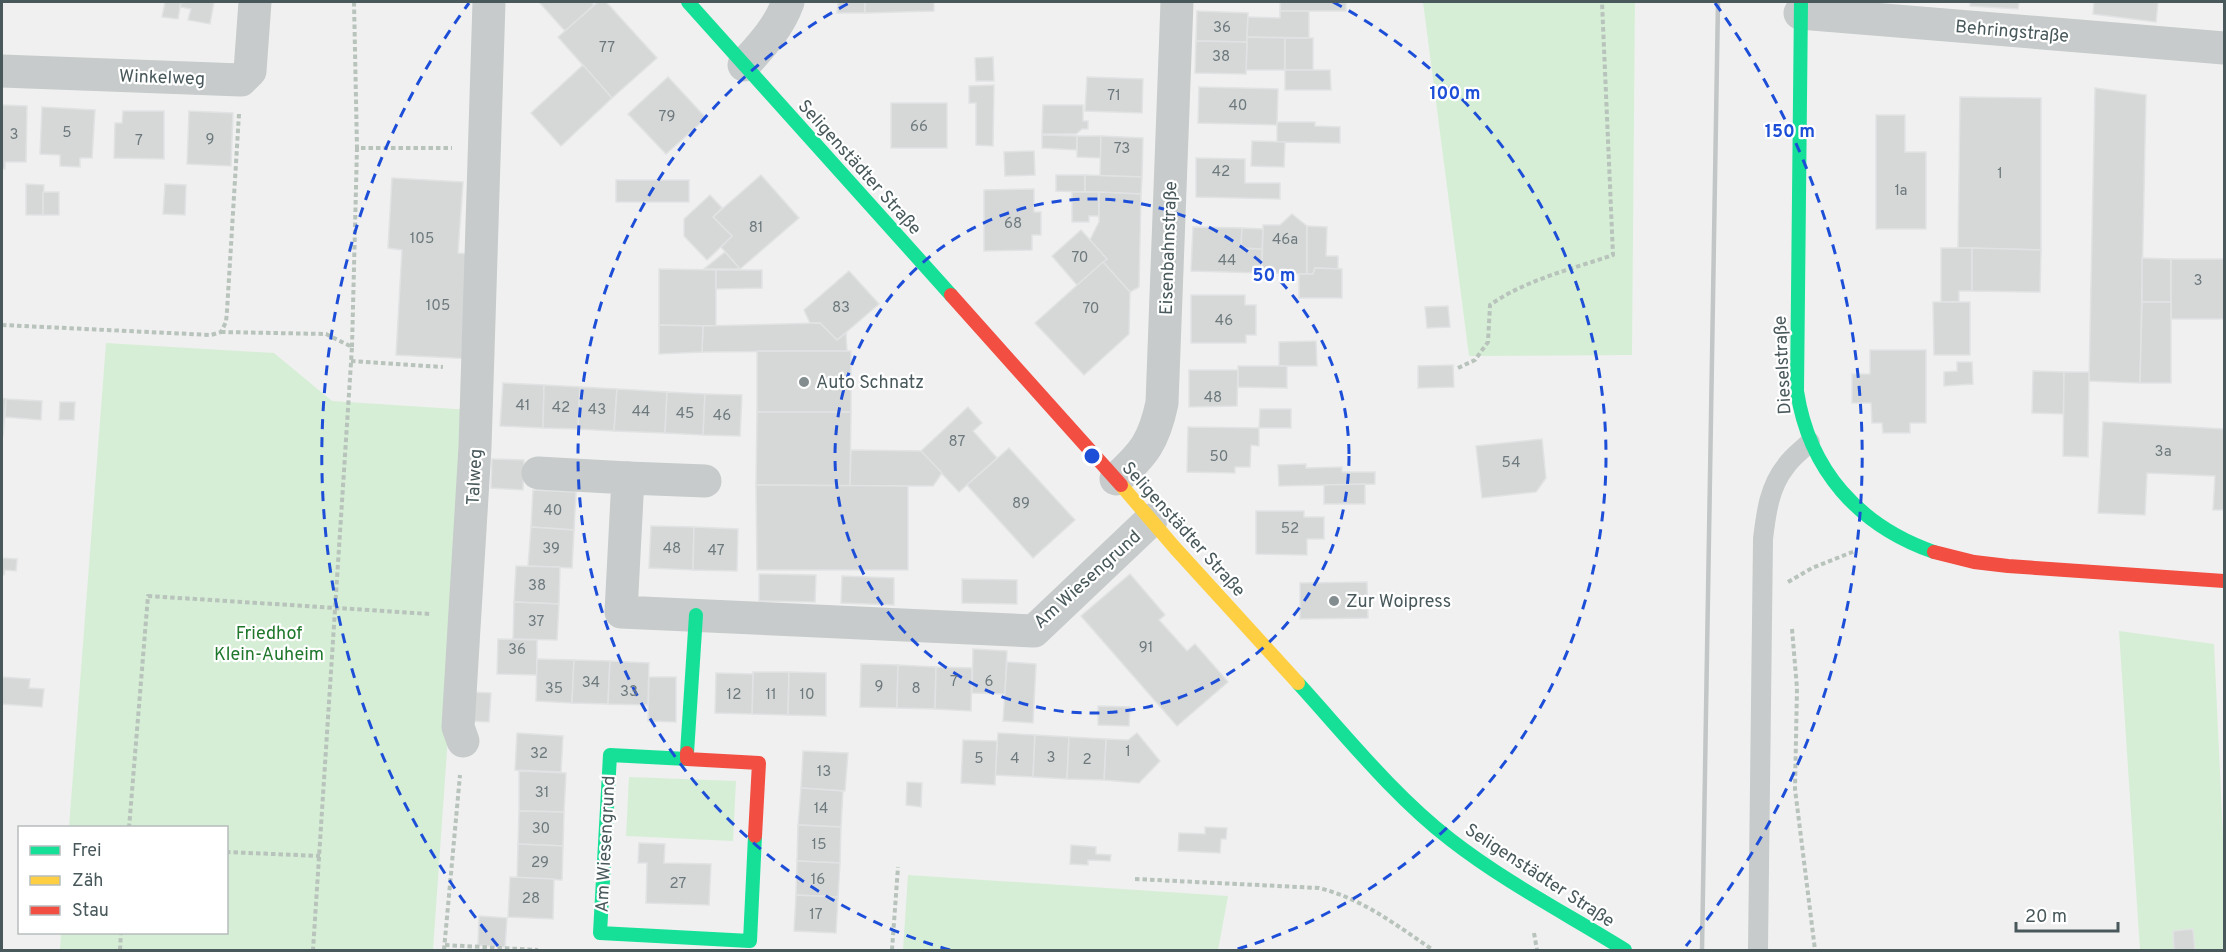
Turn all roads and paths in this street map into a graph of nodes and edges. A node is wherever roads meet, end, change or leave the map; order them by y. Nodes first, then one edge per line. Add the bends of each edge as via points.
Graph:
1 (255, 2) edge
2 (354, 2) edge
3 (489, 2) edge
4 (688, 2) edge
5 (788, 2) edge
6 (1177, 2) edge
7 (1602, 2) edge
8 (1800, 7) edge
9 (2224, 48) edge
10 (744, 64) junction
11 (2, 71) edge
12 (241, 80) junction
13 (357, 148) junction
14 (485, 148) junction
15 (2, 325) edge
16 (221, 332) junction
17 (352, 347) junction
18 (351, 361) junction
19 (441, 367) dead end
20 (1458, 368) dead end
21 (1810, 442) junction
22 (538, 473) dead end
23 (628, 478) junction
24 (1116, 479) junction
25 (705, 481) dead end
26 (1151, 520) junction
27 (1892, 536) junction
28 (1763, 539) junction
29 (2224, 581) edge
30 (1788, 582) junction
31 (1789, 594) dead end
32 (1763, 604) junction
33 (335, 608) junction
34 (432, 614) dead end
35 (696, 615) junction
36 (1791, 618) dead end
37 (463, 741) joint
38 (687, 759) junction
39 (129, 826) edge
40 (228, 852) edge
41 (320, 856) junction
42 (898, 867) dead end
43 (1135, 879) dead end
44 (121, 934) edge
45 (444, 948) edge
46 (120, 951) edge
47 (313, 951) edge
48 (538, 951) edge
49 (892, 951) edge
50 (1433, 951) edge
51 (1625, 951) edge
52 (1758, 951) edge
53 (1815, 951) edge

1 - 12 street via 250,71
2 - 13 path
3 - 14 street, Talweg
4 - 10 street, Seligenstädter Straße
5 - 10 street via 771,35
6 - 24 street, Eisenbahnstraße via 1161,403 1151,440 1140,458
7 - 20 path via 1613,255 1503,295 1490,305 1488,342 1475,360
8 - 9 street, Behringstraße
8 - 21 street, Dieselstraße via 1796,374 1801,417
10 - 24 street, Seligenstädter Straße
11 - 12 street, Winkelweg
12 - 16 path via 227,311
13 - 14 path
13 - 17 path
14 - 37 street, Talweg via 475,447 459,727
15 - 16 path via 211,335
16 - 17 path via 326,334
17 - 18 path
18 - 19 path
18 - 33 path
21 - 27 street, Dieselstraße via 1840,491
21 - 28 lane via 1785,466 1772,491
22 - 23 street
23 - 25 street
23 - 35 street, Am Wiesengrund via 621,612
24 - 26 street, Seligenstädter Straße
26 - 35 street, Am Wiesengrund via 1034,631
26 - 51 street, Seligenstädter Straße via 1394,788 1424,816 1479,860
27 - 29 street, Dieselstraße via 1947,557 1981,563
27 - 30 path via 1812,568
28 - 30 path via 1777,555
28 - 32 lane
30 - 31 path
30 - 32 path
32 - 52 lane
33 - 34 path
33 - 39 path via 148,596
33 - 41 path
35 - 38 street
36 - 53 path via 1797,688 1795,789
37 - 45 path
38 - 38 street, Am Wiesengrund via 759,763 750,941 600,933 610,755
40 - 41 path
41 - 47 path
42 - 49 path
43 - 50 path via 1319,888 1342,893
44 - 46 path
45 - 48 path

